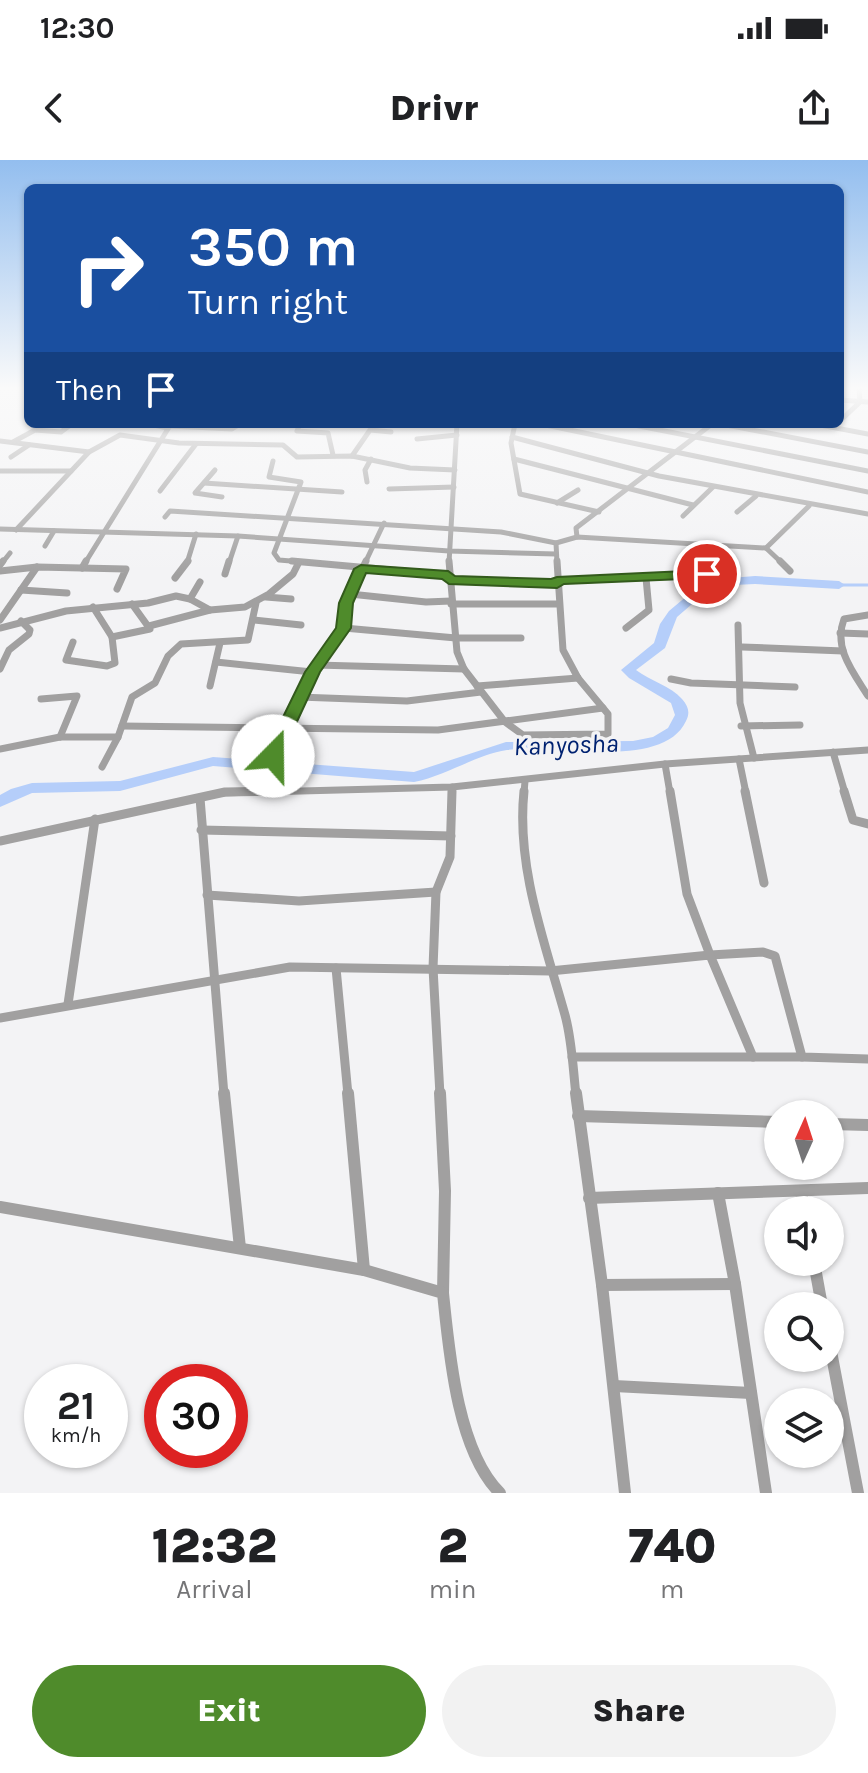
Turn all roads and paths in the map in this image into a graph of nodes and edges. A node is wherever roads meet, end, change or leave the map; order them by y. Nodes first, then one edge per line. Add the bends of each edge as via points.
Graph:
1 (20, 450) edge
2 (76, 450) edge
3 (92, 450) edge
4 (153, 450) edge
5 (191, 450) edge
6 (289, 450) edge
7 (332, 450) edge
8 (356, 450) edge
9 (456, 450) edge
10 (513, 450) edge
11 (562, 450) edge
12 (655, 450) edge
13 (677, 450) edge
14 (762, 450) edge
15 (89, 452) junction
16 (672, 454) junction
17 (333, 455) junction
18 (352, 456) junction
19 (11, 457) dead end
20 (371, 459) junction
21 (514, 459) junction
22 (273, 461) dead end
23 (215, 470) dead end
24 (455, 470) junction
25 (0, 471) edge
26 (72, 471) junction
27 (868, 471) edge
28 (647, 473) junction
29 (367, 482) dead end
30 (204, 483) junction
31 (454, 487) junction
32 (713, 487) junction
33 (627, 488) junction
34 (389, 489) dead end
35 (578, 490) dead end
36 (160, 491) dead end
37 (296, 491) junction
38 (342, 492) dead end
39 (868, 492) edge
40 (756, 496) junction
41 (222, 497) dead end
42 (556, 504) junction
43 (693, 505) junction
44 (809, 506) junction
45 (599, 512) junction
46 (737, 512) dead end
47 (868, 514) edge
48 (683, 516) dead end
49 (165, 517) dead end
50 (284, 518) junction
51 (384, 523) junction
52 (450, 528) junction
53 (0, 529) edge
54 (16, 530) junction
55 (54, 531) junction
56 (104, 533) junction
57 (196, 534) junction
58 (238, 536) junction
59 (577, 537) junction
60 (279, 538) junction
61 (556, 543) junction
62 (706, 543) junction
63 (373, 545) junction
64 (45, 546) dead end
65 (766, 548) junction
66 (449, 551) junction
67 (10, 553) dead end
68 (556, 554) junction
69 (298, 564) junction
70 (37, 567) junction
71 (0, 568) edge
72 (82, 568) junction
73 (361, 569) junction
74 (790, 571) dead end
75 (225, 574) dead end
76 (175, 578) dead end
77 (449, 578) junction
78 (646, 578) junction
79 (200, 582) dead end
80 (557, 582) junction
81 (117, 589) dead end
82 (21, 590) junction
83 (67, 593) dead end
84 (350, 594) junction
85 (265, 597) junction
86 (190, 599) junction
87 (291, 599) dead end
88 (256, 603) junction
89 (451, 603) junction
90 (132, 604) junction
91 (559, 604) junction
92 (93, 607) junction
93 (210, 610) junction
94 (868, 615) edge
95 (0, 620) edge
96 (253, 620) junction
97 (21, 621) junction
98 (301, 625) dead end
99 (738, 625) dead end
100 (149, 626) junction
101 (0, 628) edge
102 (344, 628) junction
103 (626, 628) dead end
104 (840, 633) junction
105 (868, 634) edge
106 (112, 637) junction
107 (456, 638) junction
108 (521, 638) dead end
109 (73, 642) dead end
110 (220, 643) junction
111 (742, 647) junction
112 (843, 651) junction
113 (216, 662) junction
114 (0, 669) edge
115 (314, 669) junction
116 (464, 669) junction
117 (578, 678) junction
118 (671, 679) dead end
119 (738, 685) junction
120 (210, 686) dead end
121 (795, 687) dead end
122 (479, 689) junction
123 (868, 696) edge
124 (299, 697) junction
125 (41, 699) dead end
126 (603, 708) junction
127 (505, 722) junction
128 (800, 725) dead end
129 (122, 726) junction
130 (741, 726) junction
131 (284, 727) junction
132 (60, 737) junction
133 (118, 737) junction
134 (0, 749) edge
135 (868, 750) edge
136 (833, 752) junction
137 (273, 756) dead end
138 (754, 758) junction
139 (739, 759) junction
140 (665, 764) junction
141 (102, 767) dead end
142 (525, 781) junction
143 (452, 787) junction
144 (200, 798) junction
145 (95, 819) junction
146 (868, 824) edge
147 (201, 830) junction
148 (451, 836) junction
149 (0, 841) edge
150 (764, 883) dead end
151 (436, 892) junction
152 (207, 895) junction
153 (710, 955) junction
154 (336, 968) junction
155 (433, 968) junction
156 (550, 971) junction
157 (214, 978) junction
158 (68, 1004) junction
159 (0, 1018) edge
160 (572, 1057) junction
161 (753, 1057) junction
162 (802, 1057) junction
163 (868, 1059) edge
164 (578, 1116) junction
165 (764, 1122) edge
166 (844, 1124) edge
167 (868, 1125) edge
168 (868, 1188) edge
169 (801, 1191) junction
170 (718, 1193) junction
171 (802, 1196) edge
172 (589, 1198) junction
173 (0, 1207) edge
174 (240, 1248) junction
175 (364, 1270) junction
176 (735, 1284) junction
177 (602, 1285) junction
178 (443, 1293) junction
179 (835, 1372) edge
180 (614, 1386) junction
181 (751, 1393) junction
182 (500, 1493) edge
183 (625, 1493) edge
184 (766, 1493) edge
185 (858, 1493) edge

1 - 19 street
2 - 15 street
3 - 15 street
4 - 56 street
5 - 36 street
6 - 17 street via 297,457
7 - 17 street
8 - 18 street
9 - 24 street
10 - 21 street
11 - 28 street
12 - 16 street
13 - 16 street
14 - 27 street
15 - 26 street
16 - 28 street
16 - 39 street
17 - 18 street
18 - 20 street
20 - 24 street via 412,469
20 - 29 street via 365,470
21 - 33 street
21 - 42 street via 520,494
22 - 37 street via 268,476 300,480
23 - 30 street
24 - 31 street
25 - 26 street
26 - 54 street
28 - 32 street
28 - 33 street
30 - 37 street
30 - 41 street via 195,493
31 - 34 street
31 - 52 street
32 - 40 street
32 - 43 street
33 - 43 street
33 - 45 street
35 - 42 street
37 - 38 street
37 - 50 street
40 - 44 street
40 - 46 street
42 - 45 street
43 - 48 street
44 - 47 street
44 - 65 street
45 - 59 street via 576,528
49 - 50 street via 170,511
50 - 51 street
50 - 60 street
51 - 52 street
51 - 63 street
52 - 61 street
52 - 66 street
53 - 54 street
54 - 55 street
55 - 56 street
55 - 64 street
56 - 57 street
56 - 72 street
57 - 58 street
57 - 76 street via 189,560
58 - 60 street
58 - 75 street
59 - 61 street
59 - 62 street
60 - 63 street
60 - 69 street via 275,557
61 - 68 street
62 - 65 street
62 - 78 street via 707,574
63 - 66 street
63 - 73 street
65 - 74 street
66 - 68 street
66 - 77 street
67 - 71 street
68 - 80 street
69 - 73 street
69 - 85 street
70 - 71 street
70 - 72 street
70 - 82 street
72 - 81 street via 126,569
73 - 77 street
73 - 84 street
77 - 80 street
77 - 89 street
78 - 80 street
78 - 103 street via 649,610
79 - 86 street
80 - 91 street
82 - 83 street
82 - 95 street
84 - 89 street
84 - 102 street
85 - 87 street
85 - 88 street
86 - 90 street via 176,596
86 - 93 street
88 - 93 street
88 - 96 street
89 - 91 street
89 - 107 street
90 - 92 street
90 - 100 street
91 - 117 street via 563,650
92 - 97 street
92 - 106 street
93 - 100 street
94 - 104 street via 844,619
96 - 98 street
96 - 110 street via 248,640
97 - 101 street
97 - 114 street via 29,634 9,650
99 - 111 street
100 - 106 street
102 - 107 street
102 - 115 street
104 - 105 street
104 - 112 street
106 - 109 street via 115,663 107,666 66,660
107 - 108 street
107 - 116 street
110 - 113 street
110 - 129 street via 174,648 155,683 132,697
111 - 112 street
111 - 119 street
112 - 123 street
113 - 115 street
113 - 120 street
115 - 116 street
115 - 124 street
116 - 122 street
117 - 122 street
117 - 126 street
118 - 119 street
119 - 121 street
119 - 130 street
122 - 124 street via 407,701
122 - 127 street
124 - 131 street
125 - 132 street via 77,696
126 - 127 street
126 - 127 street via 608,734 523,735
127 - 131 street via 438,730
128 - 130 street
129 - 131 street
129 - 133 street
130 - 138 street
131 - 137 street
132 - 133 street
132 - 134 street
133 - 141 street
135 - 136 street
136 - 138 street
136 - 146 street via 853,820
138 - 139 street
139 - 140 street
139 - 150 street
140 - 142 street
140 - 153 street via 687,894
142 - 143 street
142 - 156 street via 523,848
143 - 144 street via 250,790
143 - 148 street
144 - 145 street
144 - 147 street
145 - 149 street
145 - 158 street
147 - 148 street
147 - 152 street
148 - 151 street
151 - 152 street via 299,901
151 - 155 street
152 - 157 street
153 - 156 street
153 - 161 street
153 - 162 street via 775,956
154 - 155 street
154 - 157 street via 290,967
154 - 175 street
155 - 156 street
155 - 178 street via 445,1177
156 - 160 street
157 - 158 street
157 - 174 street
158 - 159 street
160 - 161 street
160 - 164 street
161 - 162 street
162 - 163 street
164 - 165 street
164 - 172 street
166 - 167 street
168 - 169 street
169 - 170 street
169 - 171 street
170 - 172 street
170 - 176 street
172 - 177 street
173 - 174 street
174 - 175 street
175 - 178 street
176 - 177 street
176 - 181 street
177 - 180 street
178 - 182 street via 455,1382 485,1479
179 - 185 street
180 - 181 street
180 - 183 street
181 - 184 street

